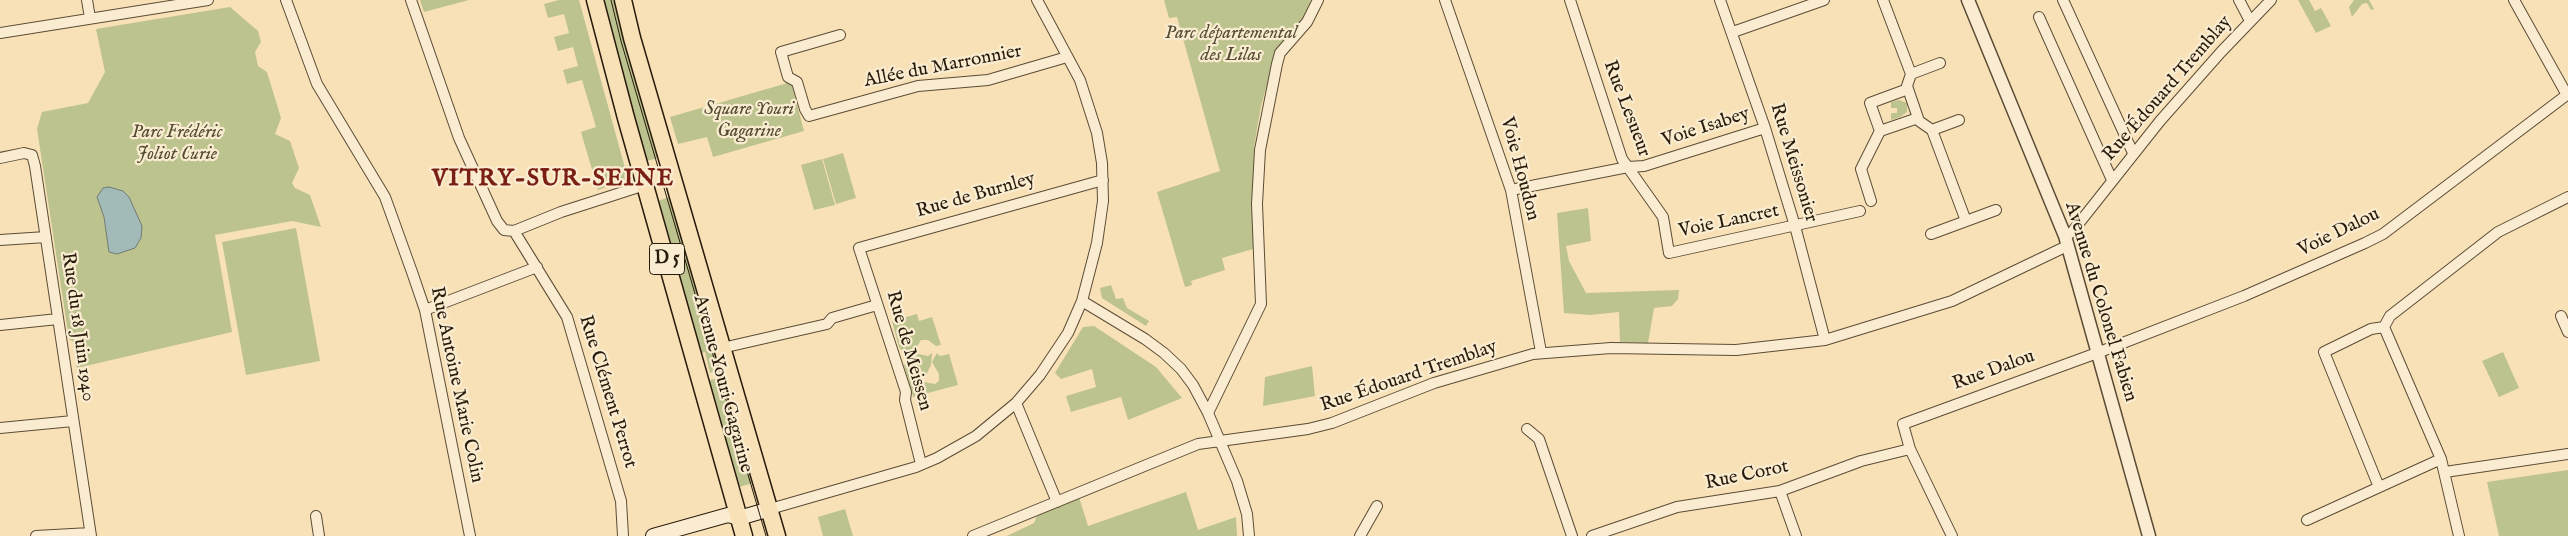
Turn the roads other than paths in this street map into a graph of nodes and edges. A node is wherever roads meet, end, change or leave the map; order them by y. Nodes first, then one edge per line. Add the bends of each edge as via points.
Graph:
1 (87, 0) edge
2 (208, 0) edge
3 (286, 0) edge
4 (411, 0) edge
5 (595, 0) edge
6 (623, 0) edge
7 (1038, 0) edge
8 (1318, 0) edge
9 (1445, 0) edge
10 (1570, 0) edge
11 (1720, 0) edge
12 (1824, 0) edge
13 (1883, 0) edge
14 (1968, 0) edge
15 (2063, 0) edge
16 (2239, 0) edge
17 (2271, 0) edge
18 (2514, 0) edge
19 (90, 18) junction
20 (2039, 18) dead end
21 (2250, 21) junction
22 (1733, 32) junction
23 (0, 33) edge
24 (840, 35) dead end
25 (1067, 57) junction
26 (1940, 63) dead end
27 (1911, 74) junction
28 (1908, 89) junction
29 (2568, 94) edge
30 (1918, 118) junction
31 (1959, 120) dead end
32 (1765, 128) junction
33 (1932, 130) junction
34 (1880, 131) junction
35 (2133, 153) junction
36 (0, 158) edge
37 (1628, 167) junction
38 (1103, 180) junction
39 (2112, 180) junction
40 (645, 185) junction
41 (1511, 190) junction
42 (2568, 197) edge
43 (1871, 201) dead end
44 (1996, 210) dead end
45 (1860, 211) dead end
46 (1966, 221) junction
47 (1795, 226) junction
48 (514, 231) junction
49 (1931, 234) dead end
50 (46, 237) junction
51 (0, 240) edge
52 (2066, 241) junction
53 (859, 248) joint
54 (1670, 253) joint
55 (536, 268) junction
56 (1082, 301) junction
57 (877, 305) junction
58 (425, 310) junction
59 (2561, 316) dead end
60 (58, 319) junction
61 (0, 325) edge
62 (2384, 327) junction
63 (2568, 332) edge
64 (1825, 340) junction
65 (722, 348) junction
66 (1541, 352) junction
67 (2097, 353) junction
68 (1016, 403) junction
69 (1208, 413) junction
70 (72, 421) junction
71 (0, 428) edge
72 (1527, 428) dead end
73 (1218, 440) junction
74 (1910, 449) junction
75 (2568, 454) edge
76 (2441, 459) junction
77 (922, 464) junction
78 (2445, 472) junction
79 (2379, 487) junction
80 (1780, 491) junction
81 (1058, 502) junction
82 (1377, 506) dead end
83 (770, 509) junction
84 (316, 516) dead end
85 (739, 518) junction
86 (2307, 520) dead end
87 (90, 534) edge
88 (660, 535) edge
89 (36, 536) edge
90 (319, 536) edge
91 (470, 536) edge
92 (624, 536) edge
93 (744, 536) edge
94 (777, 536) edge
95 (973, 536) edge
96 (1249, 536) edge
97 (1360, 536) edge
98 (1572, 536) edge
99 (1592, 536) edge
100 (1796, 536) edge
101 (1952, 536) edge
102 (2149, 536) edge
103 (2459, 536) edge

1 - 19 street
2 - 19 street
3 - 58 street, Rue Antoine Marie Colin via 317,84 385,197
4 - 48 street, Rue Clément Perrot via 458,138 502,228
5 - 40 main road, Avenue Youri Gagarine / D 5
6 - 65 main road, Avenue Youri Gagarine / D 5 via 634,48
7 - 25 street
8 - 69 street via 1307,22 1280,53 1260,150 1257,204 1261,304
9 - 41 street, Voie Houdon
10 - 37 street, Rue Lesueur via 1622,159
11 - 22 street, Rue Meissonier
12 - 22 street
13 - 27 street
14 - 52 street, Avenue du Colonel Fabien
15 - 35 street
16 - 21 street, Rue Édouard Tremblay
17 - 21 street, Rue Édouard Tremblay
18 - 29 street
19 - 23 street
20 - 39 street, Rue Édouard Tremblay
21 - 35 street, Rue Édouard Tremblay
22 - 32 street, Rue Meissonier
24 - 25 street, Allée du Marronnier via 781,52 788,77 797,82 809,116 918,86 988,80
25 - 38 street via 1080,80 1097,132
26 - 27 street
27 - 28 street
28 - 30 street
28 - 34 street via 1870,103
29 - 67 street, Voie Dalou via 2383,234 2283,280
30 - 33 street
30 - 34 street
31 - 33 street
32 - 37 street, Voie Isabey via 1644,166
32 - 47 street, Rue Meissonier
33 - 46 street
34 - 43 street via 1861,169
35 - 39 street, Rue Édouard Tremblay
36 - 50 street, Rue du 18 Juin 1940 via 24,153 32,155
37 - 41 street, Voie Isabey
37 - 54 street, Rue Lesueur via 1663,217
38 - 53 street, Rue de Burnley
38 - 56 street via 1097,243
39 - 52 street, Rue Édouard Tremblay
40 - 48 street
40 - 85 main road, Avenue Youri Gagarine / D 5
41 - 66 street, Voie Houdon
42 - 62 street via 2498,232 2390,316
44 - 46 street
45 - 47 street, Voie Lancret
46 - 49 street
47 - 54 street, Voie Lancret
47 - 64 street, Rue Meissonier
48 - 55 street, Rue Clément Perrot
50 - 51 street
50 - 60 street, Rue du 18 Juin 1940
52 - 64 street, Rue Édouard Tremblay via 1952,301
52 - 67 street, Avenue du Colonel Fabien
53 - 57 street, Rue de Meissen
55 - 58 street
55 - 92 street, Rue Clément Perrot via 568,317 621,501
56 - 68 street via 1068,333 1040,375
56 - 69 street via 1164,353 1189,380
57 - 65 street via 832,318 827,324
57 - 77 street, Rue de Meissen via 906,392 905,400
58 - 91 street, Rue Antoine Marie Colin
59 - 63 street
60 - 61 street
60 - 70 street, Rue du 18 Juin 1940
62 - 76 street
62 - 79 street via 2371,329 2324,352
64 - 66 street, Rue Édouard Tremblay via 1736,350 1612,348
65 - 83 main road, Avenue Youri Gagarine / D 5
66 - 73 street, Rue Édouard Tremblay via 1434,383 1332,423
67 - 74 street, Rue Dalou via 1903,424
67 - 102 street, Avenue du Colonel Fabien
68 - 77 street via 976,436
68 - 81 street
69 - 73 street
70 - 71 street
70 - 87 street, Rue du 18 Juin 1940
72 - 98 street via 1539,439
73 - 81 street, Rue Édouard Tremblay via 1198,444
73 - 96 street via 1237,482 1247,514
74 - 80 street, Rue Corot via 1861,461
74 - 101 street
75 - 78 street
76 - 78 street
76 - 79 street
77 - 83 street
78 - 103 street
79 - 86 street
80 - 99 street, Rue Corot via 1677,508
80 - 100 street
81 - 95 street, Rue Édouard Tremblay
82 - 97 street
83 - 85 main road
83 - 94 main road, D 5
84 - 90 street
85 - 88 main road via 728,515
85 - 93 main road, D 5
87 - 89 street

